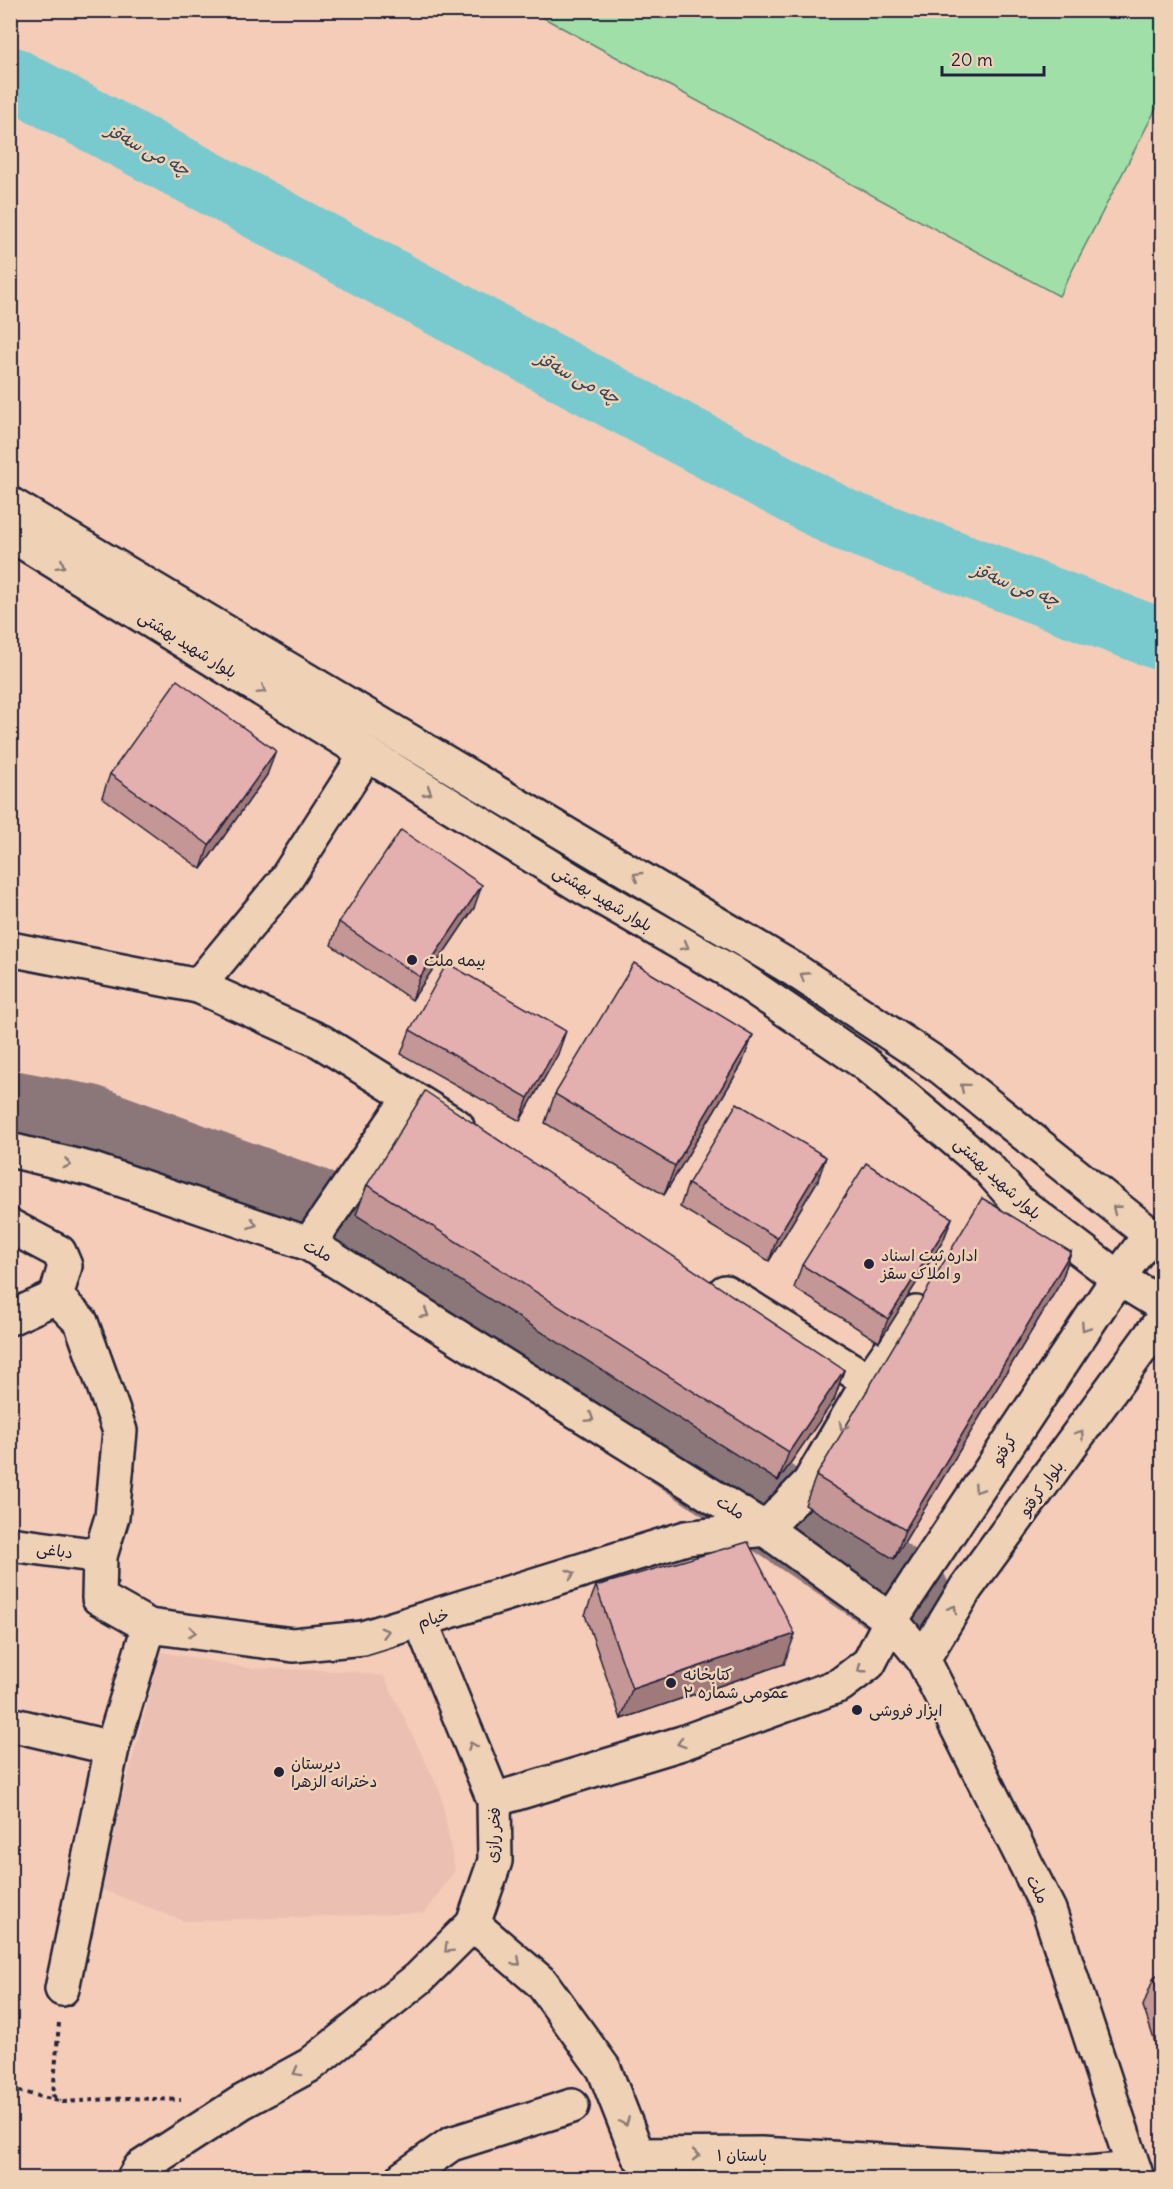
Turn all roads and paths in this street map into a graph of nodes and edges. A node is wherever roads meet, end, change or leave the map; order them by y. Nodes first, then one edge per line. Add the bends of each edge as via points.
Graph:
1 (10, 504) edge
2 (10, 534) edge
3 (366, 755) junction
4 (10, 949) edge
5 (198, 986) junction
6 (410, 1097) junction
7 (482, 1141) edge
8 (10, 1150) edge
9 (1018, 1202) junction
10 (990, 1217) edge
11 (10, 1226) edge
12 (1158, 1233) edge
13 (309, 1244) junction
14 (695, 1274) edge
15 (1118, 1278) junction
16 (932, 1288) edge
17 (56, 1297) junction
18 (1162, 1305) edge
19 (10, 1318) edge
20 (1162, 1320) edge
21 (869, 1382) junction
22 (765, 1529) junction
23 (10, 1544) edge
24 (100, 1556) junction
25 (891, 1620) junction
26 (421, 1622) junction
27 (149, 1626) junction
28 (923, 1659) junction
29 (10, 1724) edge
30 (112, 1748) junction
31 (494, 1800) junction
32 (473, 1924) junction
33 (62, 1989) joint
34 (10, 2089) edge
35 (185, 2100) dead end
36 (63, 2103) junction
37 (572, 2106) dead end
38 (633, 2167) edge
39 (904, 2171) edge
40 (1135, 2174) edge
41 (134, 2178) edge
42 (403, 2178) edge

12 -> 1 street, بلوار شهید بهشتی via 942,1068 793,969
2 -> 3 street, بلوار شهید بهشتی
3 - 5 street via 284,882
3 -> 9 street, بلوار شهید بهشتی via 729,971 863,1062 987,1167
4 - 5 street
5 - 6 street via 320,1041
6 - 7 street
6 - 13 street
8 -> 13 street, ملت via 93,1170
9 - 10 street
9 - 15 street, بلوار شهید بهشتی
11 - 17 street via 59,1252 65,1266
12 - 15 street, کرفتو
13 -> 22 street, ملت
14 - 21 street
15 - 18 street, بلوار شهید بهشتی
15 -> 25 street, کرفتو
16 - 21 street
17 - 19 street
17 - 24 street via 81,1322 120,1431 112,1517
28 -> 20 street, بلوار کرفتو via 966,1588
21 -> 22 street via 809,1483
22 - 25 street, ملت
26 -> 22 street, خیام via 687,1538
23 - 24 street, دباغی
24 - 27 street, خیام via 99,1599
25 - 28 street, ملت
25 -> 31 street, فخر رازی via 869,1663 840,1685 682,1743
27 -> 26 street, خیام via 293,1645 363,1638
31 -> 26 street
27 - 30 street
28 - 40 street, ملت via 1049,1910
29 - 30 street
30 - 33 street
31 - 32 street, فخر رازی via 495,1861
32 -> 38 street, باستان ۱ via 543,1983 603,2069
32 -> 41 street, فخر رازی via 419,1978 310,2065 242,2102 140,2168
33 - 36 path via 53,2095
34 - 36 path
35 - 36 path via 128,2098
37 - 42 street via 451,2144
38 -> 39 street, باستان ۱ via 760,2154
39 - 40 street, باستان ۱

